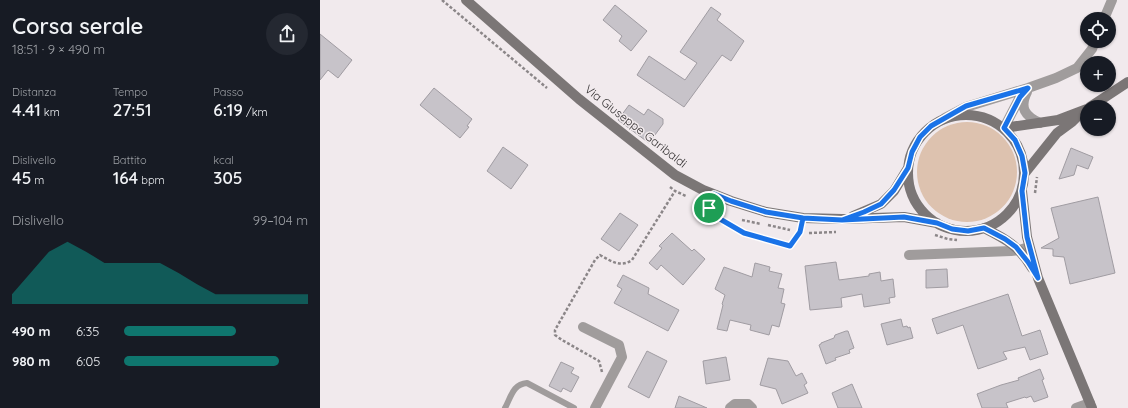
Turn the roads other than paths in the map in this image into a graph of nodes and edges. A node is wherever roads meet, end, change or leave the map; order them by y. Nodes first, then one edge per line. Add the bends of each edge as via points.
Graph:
1 (466, 0) edge
2 (1112, 0) edge
3 (1107, 12) edge
4 (1093, 48) edge
5 (1128, 82) edge
6 (1028, 88) junction
7 (1101, 100) edge
8 (1080, 112) edge
9 (1080, 115) edge
10 (945, 118) junction
11 (1040, 123) junction
12 (1004, 128) junction
13 (908, 168) junction
14 (1025, 173) junction
15 (1022, 191) junction
16 (714, 194) junction
17 (803, 218) junction
18 (842, 220) junction
19 (937, 223) junction
20 (984, 228) junction
21 (1029, 247) junction
22 (1019, 250) junction
23 (909, 255) dead end
24 (1038, 278) junction
25 (583, 327) dead end
26 (1091, 405) edge
27 (505, 408) edge
28 (574, 408) edge
29 (595, 408) edge
30 (730, 408) edge
31 (752, 408) edge
32 (1076, 408) edge

1 - 16 main road, Via Giuseppe Garibaldi via 579,99 653,158 675,175
2 - 3 street
4 - 6 street via 1077,68
5 - 7 main road
6 - 10 street via 966,106
6 - 11 street via 1023,108 1029,118
6 - 12 street via 1020,97
8 - 11 main road via 1058,120
9 - 14 main road via 1057,133
10 - 12 main road via 960,114 976,115 991,119
10 - 13 main road via 931,126 920,137 912,152
11 - 12 main road
12 - 14 main road via 1015,140 1022,156
13 - 18 main road, Via Giuseppe Garibaldi via 881,204
13 - 19 main road via 909,184 914,199 924,213
14 - 15 main road
15 - 20 main road via 1014,207 1001,220
15 - 21 main road
16 - 17 main road, Via Giuseppe Garibaldi via 766,212
16 - 17 lane via 708,212 744,233 790,246 800,232
17 - 18 main road, Via Giuseppe Garibaldi
18 - 19 main road, Via Giuseppe Garibaldi via 904,217
19 - 20 main road via 952,229 968,231
20 - 22 main road
21 - 22 street
21 - 24 main road
22 - 23 street
22 - 24 main road
24 - 26 main road
25 - 29 street via 619,345 622,357
26 - 32 street
27 - 28 lane via 516,387 527,383
30 - 31 street via 735,404 748,404

